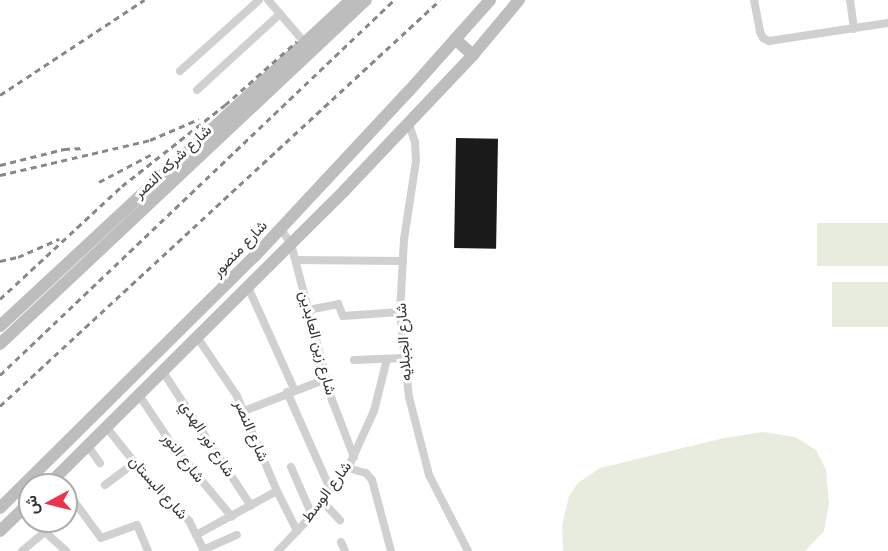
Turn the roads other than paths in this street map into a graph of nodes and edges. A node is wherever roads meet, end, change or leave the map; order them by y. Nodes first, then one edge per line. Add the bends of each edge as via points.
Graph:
1 (259, 0) edge
2 (268, 0) edge
3 (351, 0) edge
4 (366, 0) edge
5 (490, 0) edge
6 (519, 0) edge
7 (754, 0) edge
8 (850, 0) edge
9 (280, 14) junction
10 (888, 23) edge
11 (854, 29) junction
12 (455, 39) junction
13 (305, 43) junction
14 (473, 55) junction
15 (180, 71) dead end
16 (197, 90) dead end
17 (409, 124) junction
18 (281, 228) junction
19 (291, 244) junction
20 (296, 260) junction
21 (403, 261) junction
22 (248, 287) junction
23 (308, 310) junction
24 (400, 312) junction
25 (0, 326) edge
26 (197, 337) junction
27 (0, 344) edge
28 (404, 358) junction
29 (387, 359) junction
30 (354, 360) dead end
31 (163, 372) junction
32 (326, 379) junction
33 (291, 391) junction
34 (139, 395) junction
35 (244, 411) junction
36 (107, 428) junction
37 (88, 446) junction
38 (354, 457) junction
39 (100, 463) dead end
40 (134, 463) junction
41 (291, 467) dead end
42 (348, 468) junction
43 (63, 473) edge
44 (105, 485) dead end
45 (277, 491) junction
46 (331, 491) junction
47 (323, 501) junction
48 (78, 506) edge
49 (251, 506) junction
50 (0, 508) edge
51 (312, 515) junction
52 (232, 517) junction
53 (18, 520) edge
54 (340, 520) dead end
55 (0, 531) edge
56 (297, 531) junction
57 (44, 533) edge
58 (46, 533) edge
59 (196, 535) junction
60 (237, 535) dead end
61 (341, 542) dead end
62 (203, 550) edge
63 (22, 551) edge
64 (66, 551) edge
65 (148, 551) edge
66 (278, 551) edge
67 (345, 551) edge
68 (391, 551) edge
69 (468, 551) edge

1 - 15 street
2 - 9 street
3 - 13 street, شارع شركه النصر
4 - 27 street, شارع شركه النصر
5 - 12 street, شارع منصور
6 - 14 street
7 - 11 street via 763,38 777,41
8 - 11 street
9 - 13 street
9 - 16 street
10 - 11 street
12 - 14 street
12 - 18 street, شارع منصور
13 - 25 street, شارع شركه النصر
14 - 17 street
17 - 19 street
17 - 21 street, شارع الجبلايه via 416,161
18 - 19 street, شارع زين العابدين
18 - 50 street, شارع منصور
19 - 20 street, شارع زين العابدين
19 - 22 street
20 - 21 street
20 - 23 street, شارع زين العابدين
21 - 24 street, شارع الجبلايه
22 - 26 street
22 - 33 street
23 - 24 street via 339,304 343,316
23 - 32 street, شارع زين العابدين
24 - 28 street, شارع الجبلايه
26 - 31 street
26 - 35 street, شارع النصر
28 - 29 street
28 - 69 street, شارع الجبلايه via 417,436 429,475
29 - 30 street
29 - 38 street, شارع الوسط via 377,400
31 - 34 street
31 - 49 street, شارع نور الهدي
32 - 33 street
32 - 38 street, شارع زين العابدين
33 - 35 street
33 - 46 street
34 - 36 street
34 - 52 street, شارع النور via 173,446
35 - 45 street, شارع النصر
36 - 37 street
36 - 40 street, شارع البستان
37 - 39 street
37 - 43 street
38 - 42 street, شارع الوسط
40 - 44 street
40 - 59 street, شارع البستان via 167,503 180,511
41 - 51 street
42 - 46 street, شارع الوسط
42 - 68 street via 366,473 372,480
45 - 49 street
45 - 56 street, شارع النصر
46 - 47 street, شارع الوسط
47 - 51 street, شارع الوسط
47 - 54 street
48 - 65 street via 101,538 137,525
49 - 52 street
51 - 56 street, شارع الوسط
52 - 59 street
53 - 55 street
56 - 66 street, شارع الوسط
57 - 63 street
58 - 64 street
59 - 62 street, شارع البستان
60 - 62 street
61 - 67 street

